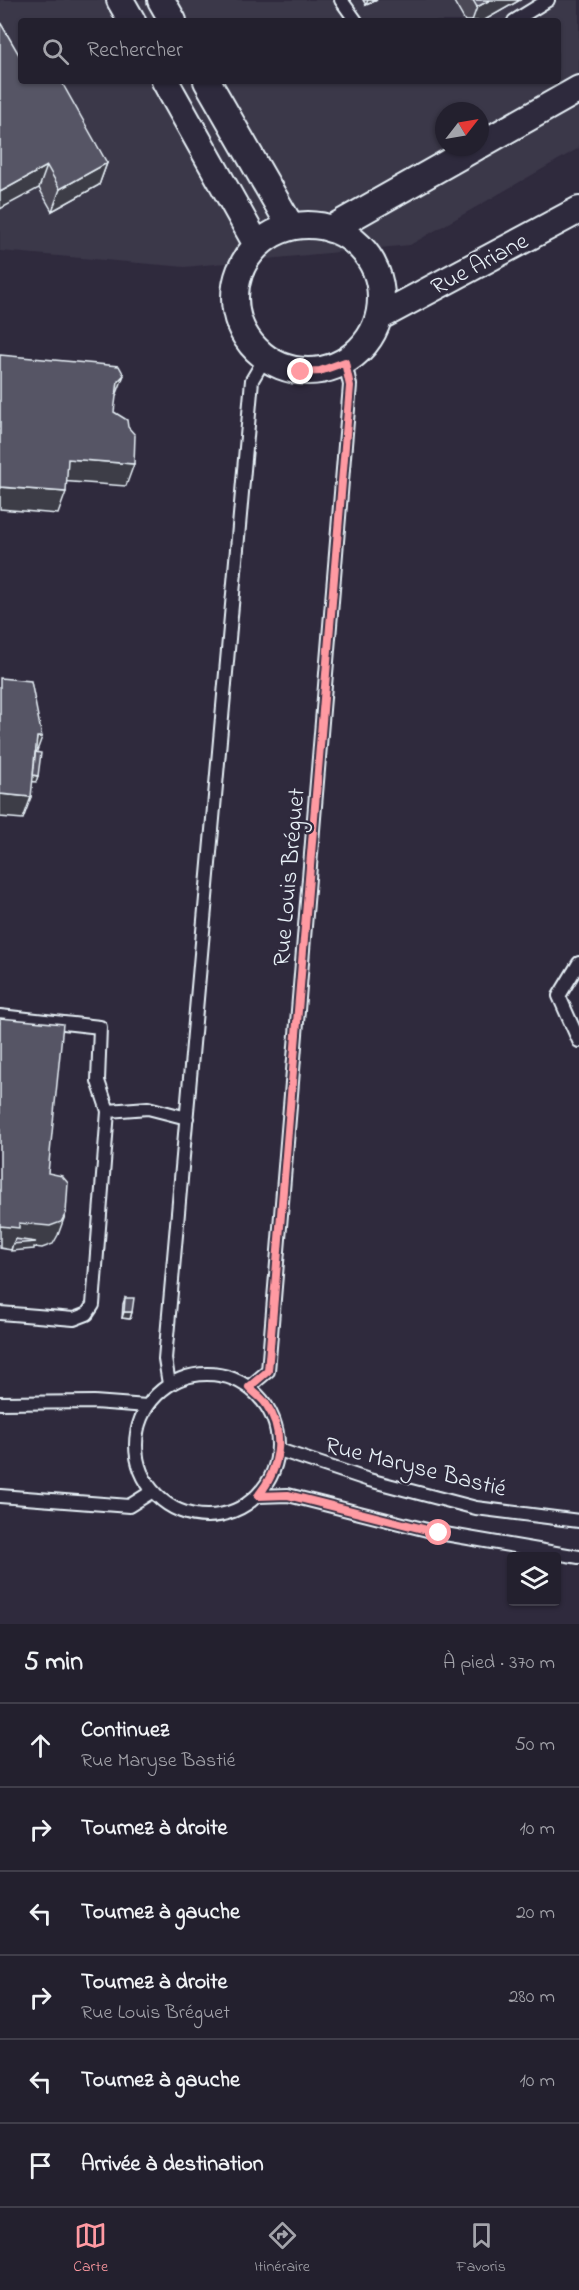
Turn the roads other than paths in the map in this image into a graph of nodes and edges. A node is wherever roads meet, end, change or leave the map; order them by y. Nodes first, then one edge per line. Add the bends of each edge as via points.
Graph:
1 (120, 0) edge
2 (161, 0) edge
3 (342, 0) edge
4 (548, 0) edge
5 (130, 18) edge
6 (171, 18) edge
7 (354, 18) edge
8 (519, 18) edge
9 (167, 84) edge
10 (209, 84) edge
11 (579, 89) edge
12 (489, 140) edge
13 (460, 156) edge
14 (579, 210) edge
15 (291, 227) junction
16 (331, 229) junction
17 (257, 245) junction
18 (379, 317) junction
19 (265, 358) junction
20 (345, 362) junction
21 (579, 963) edge
22 (0, 1016) edge
23 (579, 1041) edge
24 (108, 1112) junction
25 (187, 1118) junction
26 (0, 1313) edge
27 (169, 1384) junction
28 (249, 1387) junction
29 (0, 1403) edge
30 (147, 1407) junction
31 (279, 1450) junction
32 (153, 1491) junction
33 (0, 1496) edge
34 (258, 1496) junction
35 (579, 1521) edge
36 (579, 1557) edge

1 - 5 street
2 - 6 street
3 - 7 lane
4 - 8 lane
9 - 17 street
10 - 15 street
11 - 12 street
13 - 16 street
14 - 18 street, Rue Ariane
15 - 16 street
15 - 17 street
16 - 18 street via 351,239 377,273
17 - 19 street via 236,282 235,303 239,324
18 - 20 street via 370,337
19 - 20 street via 301,372 320,371
19 - 25 lane via 252,380
20 - 28 lane, Rue Louis Bréguet via 350,386 268,1371
21 - 23 lane via 559,996
22 - 24 lane via 100,1028 98,1081
24 - 25 lane via 148,1108
24 - 26 lane via 93,1305 87,1314 74,1319
25 - 27 lane via 165,1359
27 - 28 lane via 210,1373
27 - 30 lane
28 - 31 lane via 266,1404 276,1426
29 - 30 lane via 94,1402
30 - 32 lane via 138,1427 136,1450 141,1472
31 - 34 lane via 275,1467
31 - 35 lane, Rue Maryse Bastié via 369,1480 476,1508
32 - 33 lane via 129,1506
32 - 34 lane via 185,1513 204,1516 224,1515
34 - 36 lane via 288,1495 439,1533

